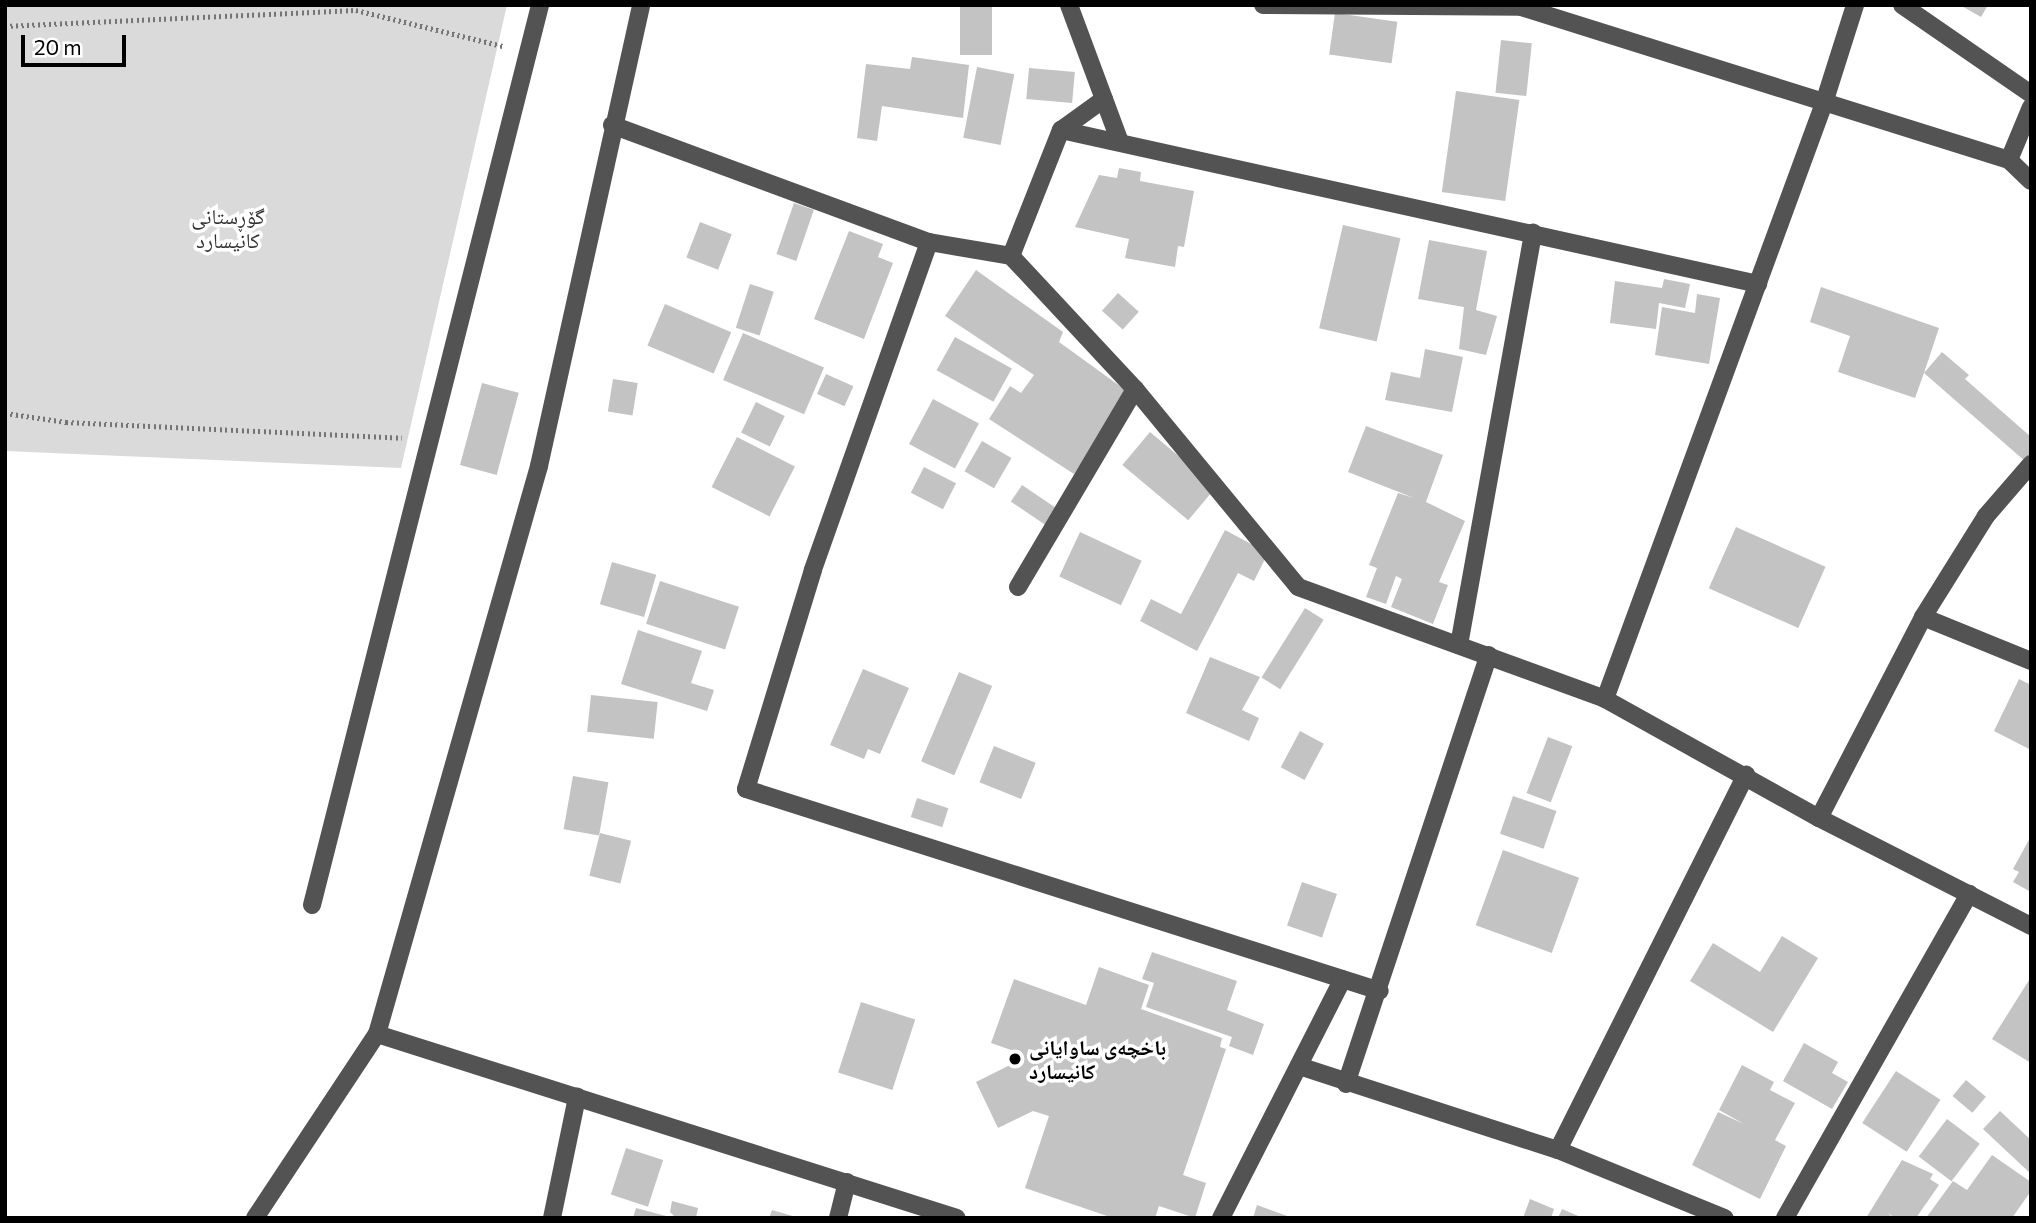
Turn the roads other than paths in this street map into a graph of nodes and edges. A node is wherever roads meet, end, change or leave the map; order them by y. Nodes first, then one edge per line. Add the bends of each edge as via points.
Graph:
1 (540, 5) edge
2 (641, 5) edge
3 (1069, 5) edge
4 (1263, 5) edge
5 (1855, 5) edge
6 (1902, 5) edge
7 (1567, 14) edge
8 (2031, 94) edge
9 (1104, 99) junction
10 (1824, 103) junction
11 (2031, 107) edge
12 (612, 125) junction
13 (1060, 130) junction
14 (1120, 142) junction
15 (2009, 160) junction
16 (2031, 181) edge
17 (1533, 233) junction
18 (929, 242) junction
19 (1012, 256) junction
20 (1758, 284) junction
21 (1135, 389) junction
22 (2031, 464) edge
23 (1018, 587) dead end
24 (1923, 617) junction
25 (1459, 645) junction
26 (1489, 655) junction
27 (2031, 661) edge
28 (1605, 699) junction
29 (1746, 774) junction
30 (1819, 818) junction
31 (1969, 894) junction
32 (313, 905) dead end
33 (2031, 926) edge
34 (1343, 979) junction
35 (1380, 991) junction
36 (377, 1034) junction
37 (1299, 1066) junction
38 (1346, 1084) junction
39 (577, 1097) junction
40 (1558, 1150) junction
41 (847, 1182) junction
42 (255, 1218) edge
43 (552, 1218) edge
44 (838, 1218) edge
45 (957, 1218) edge
46 (1221, 1218) edge
47 (1725, 1218) edge
48 (1785, 1218) edge

1 - 32 street
2 - 12 street
3 - 9 street
4 - 7 street via 1521,7
5 - 10 street
6 - 8 street
7 - 10 street
9 - 13 street
9 - 14 street
10 - 15 street
10 - 20 street
11 - 15 street
12 - 18 street
12 - 36 street via 539,466
13 - 14 street
13 - 19 street
14 - 17 street
15 - 16 street
17 - 20 street
17 - 25 street
18 - 19 street
18 - 34 street via 813,570 746,789
19 - 21 street
20 - 28 street
21 - 23 street
21 - 25 street via 1298,587
22 - 24 street via 1986,516
24 - 27 street
24 - 30 street
25 - 26 street
26 - 28 street
26 - 35 street
28 - 29 street
29 - 30 street
29 - 40 street
30 - 31 street
31 - 33 street
31 - 48 street
34 - 35 street
34 - 37 street
35 - 38 street
36 - 39 street
36 - 42 street
37 - 38 street
37 - 46 street
38 - 40 street
39 - 41 street
39 - 43 street
40 - 47 street
41 - 44 street
41 - 45 street

